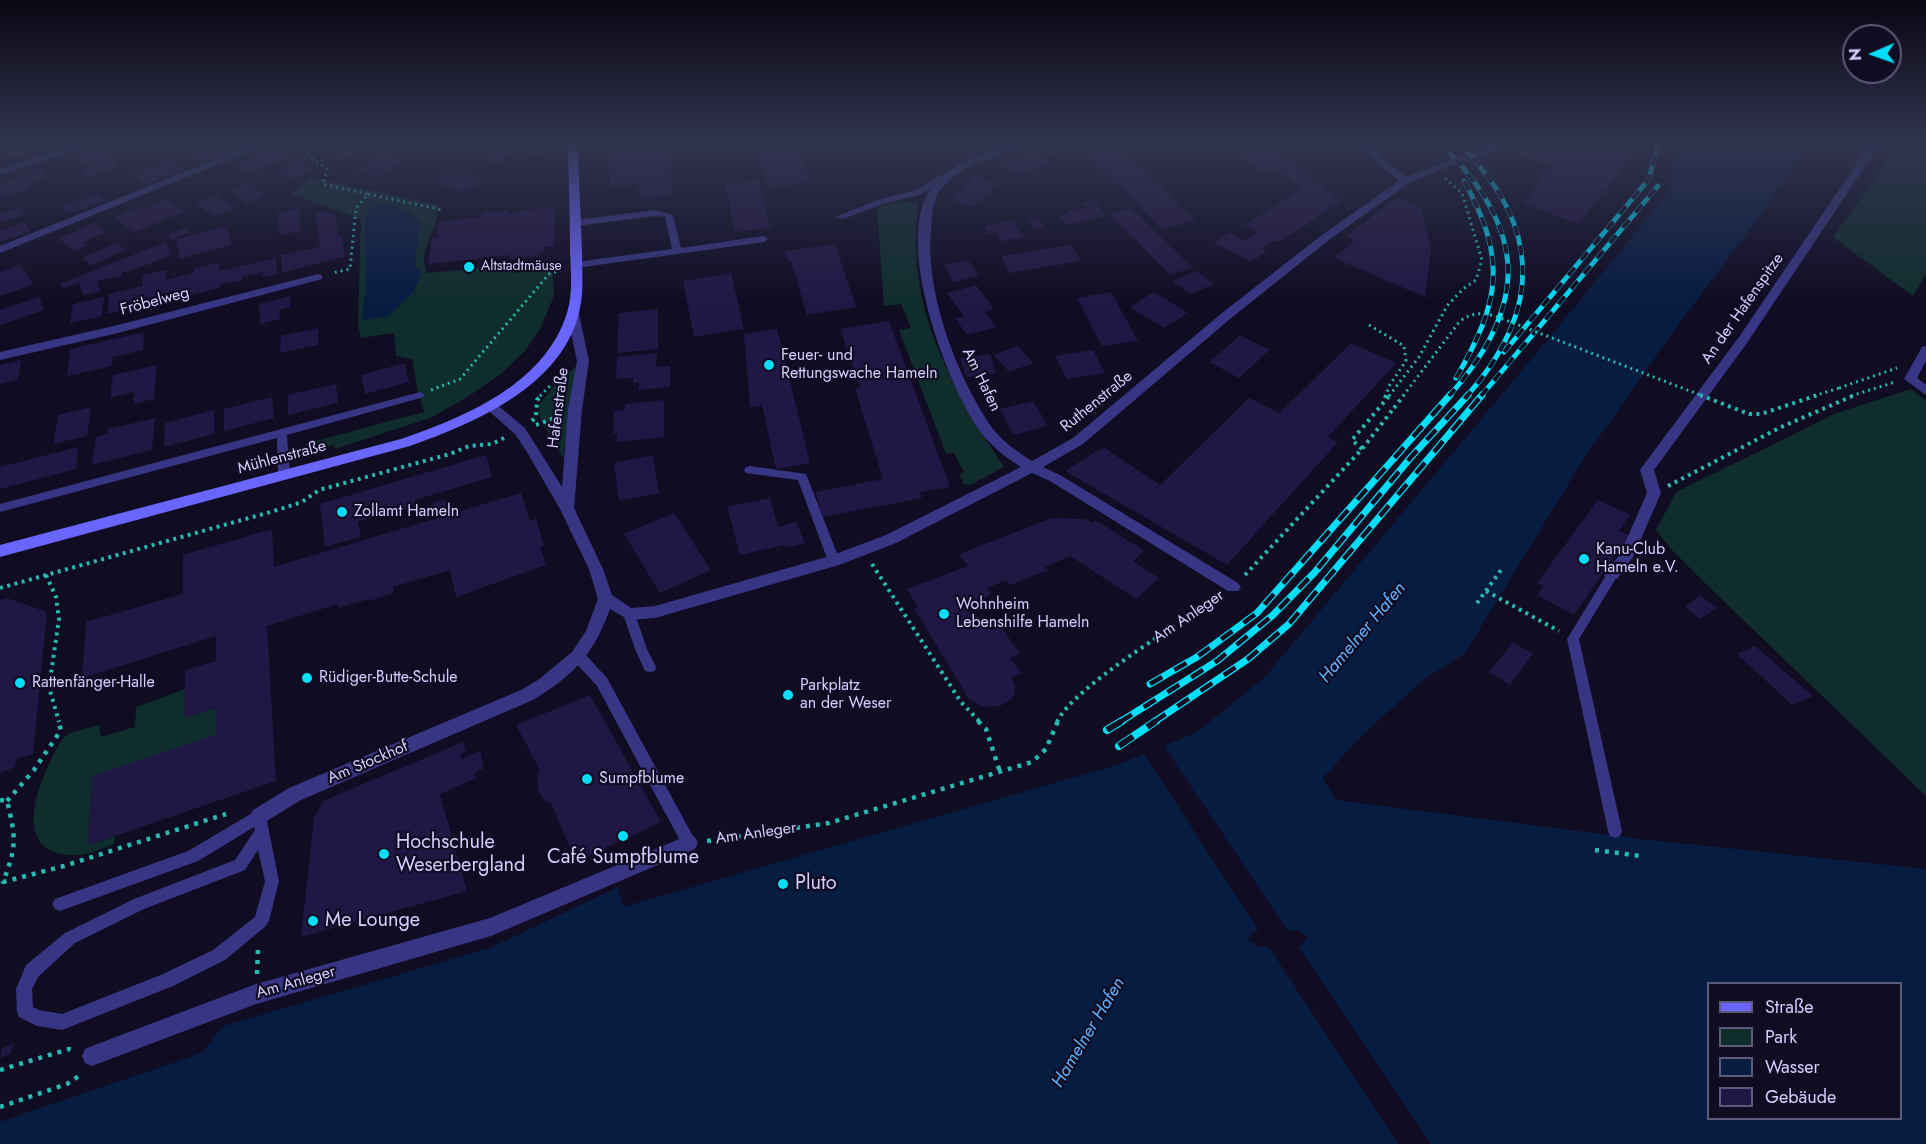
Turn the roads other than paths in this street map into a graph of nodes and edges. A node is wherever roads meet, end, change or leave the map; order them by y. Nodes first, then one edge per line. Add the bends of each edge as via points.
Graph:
1 (131, 197) edge
2 (575, 197) edge
3 (898, 197) edge
4 (930, 197) edge
5 (1383, 197) edge
6 (1839, 197) edge
7 (840, 217) dead end
8 (576, 223) junction
9 (764, 239) dead end
10 (0, 250) edge
11 (677, 251) junction
12 (576, 265) junction
13 (318, 277) road end
14 (573, 314) junction
15 (1926, 350) edge
16 (553, 355) joint
17 (0, 356) edge
18 (1926, 392) edge
19 (420, 395) road end
20 (490, 406) junction
21 (282, 433) junction
22 (1031, 468) junction
23 (750, 470) dead end
24 (284, 476) junction
25 (0, 508) edge
26 (567, 508) junction
27 (0, 551) edge
28 (834, 561) junction
29 (1612, 575) joint
30 (1233, 588) road end
31 (606, 599) junction
32 (629, 614) junction
33 (579, 657) junction
34 (651, 667) dead end
35 (260, 825) junction
36 (1615, 831) dead end
37 (689, 843) joint
38 (60, 904) dead end
39 (92, 1056) road end

1 - 10 street
2 - 8 main road, Hafenstraße
3 - 7 lane
4 - 22 street, Am Hafen via 922,241 927,289 951,364 985,428
5 - 22 street, Ruthenstraße via 1273,279 1078,441
6 - 29 street, An der Hafenspitze via 1743,340 1647,470 1654,494 1626,557
8 - 11 lane via 655,213 669,215
8 - 12 main road, Hafenstraße
9 - 11 lane
11 - 12 lane
12 - 14 main road, Hafenstraße
13 - 17 street, Fröbelweg
14 - 16 main road, Hafenstraße
14 - 26 street, Hafenstraße via 583,361
15 - 18 street via 1912,374
16 - 20 main road, Mühlenstraße
19 - 21 lane
20 - 24 main road, Mühlenstraße via 415,440
20 - 26 street, Hafenstraße via 520,431
21 - 24 lane
21 - 25 lane
22 - 28 street, Ruthenstraße via 891,539
22 - 30 street, Am Hafen via 1055,478
23 - 28 lane via 802,477
24 - 27 main road, Mühlenstraße
26 - 31 street, Hafenstraße
28 - 32 street, Ruthenstraße via 655,612
29 - 36 lane via 1573,639
31 - 32 street
31 - 33 street, Am Stockhof via 596,630
32 - 34 lane
33 - 35 street, Am Stockhof via 556,679 527,695 295,794
33 - 37 lane via 602,682
35 - 35 lane via 240,865 139,904 70,938 32,971 24,989 25,1011 37,1018 62,1022 219,955 261,921 272,881
35 - 38 lane via 194,856
37 - 39 street, Am Anleger via 491,927 256,994

